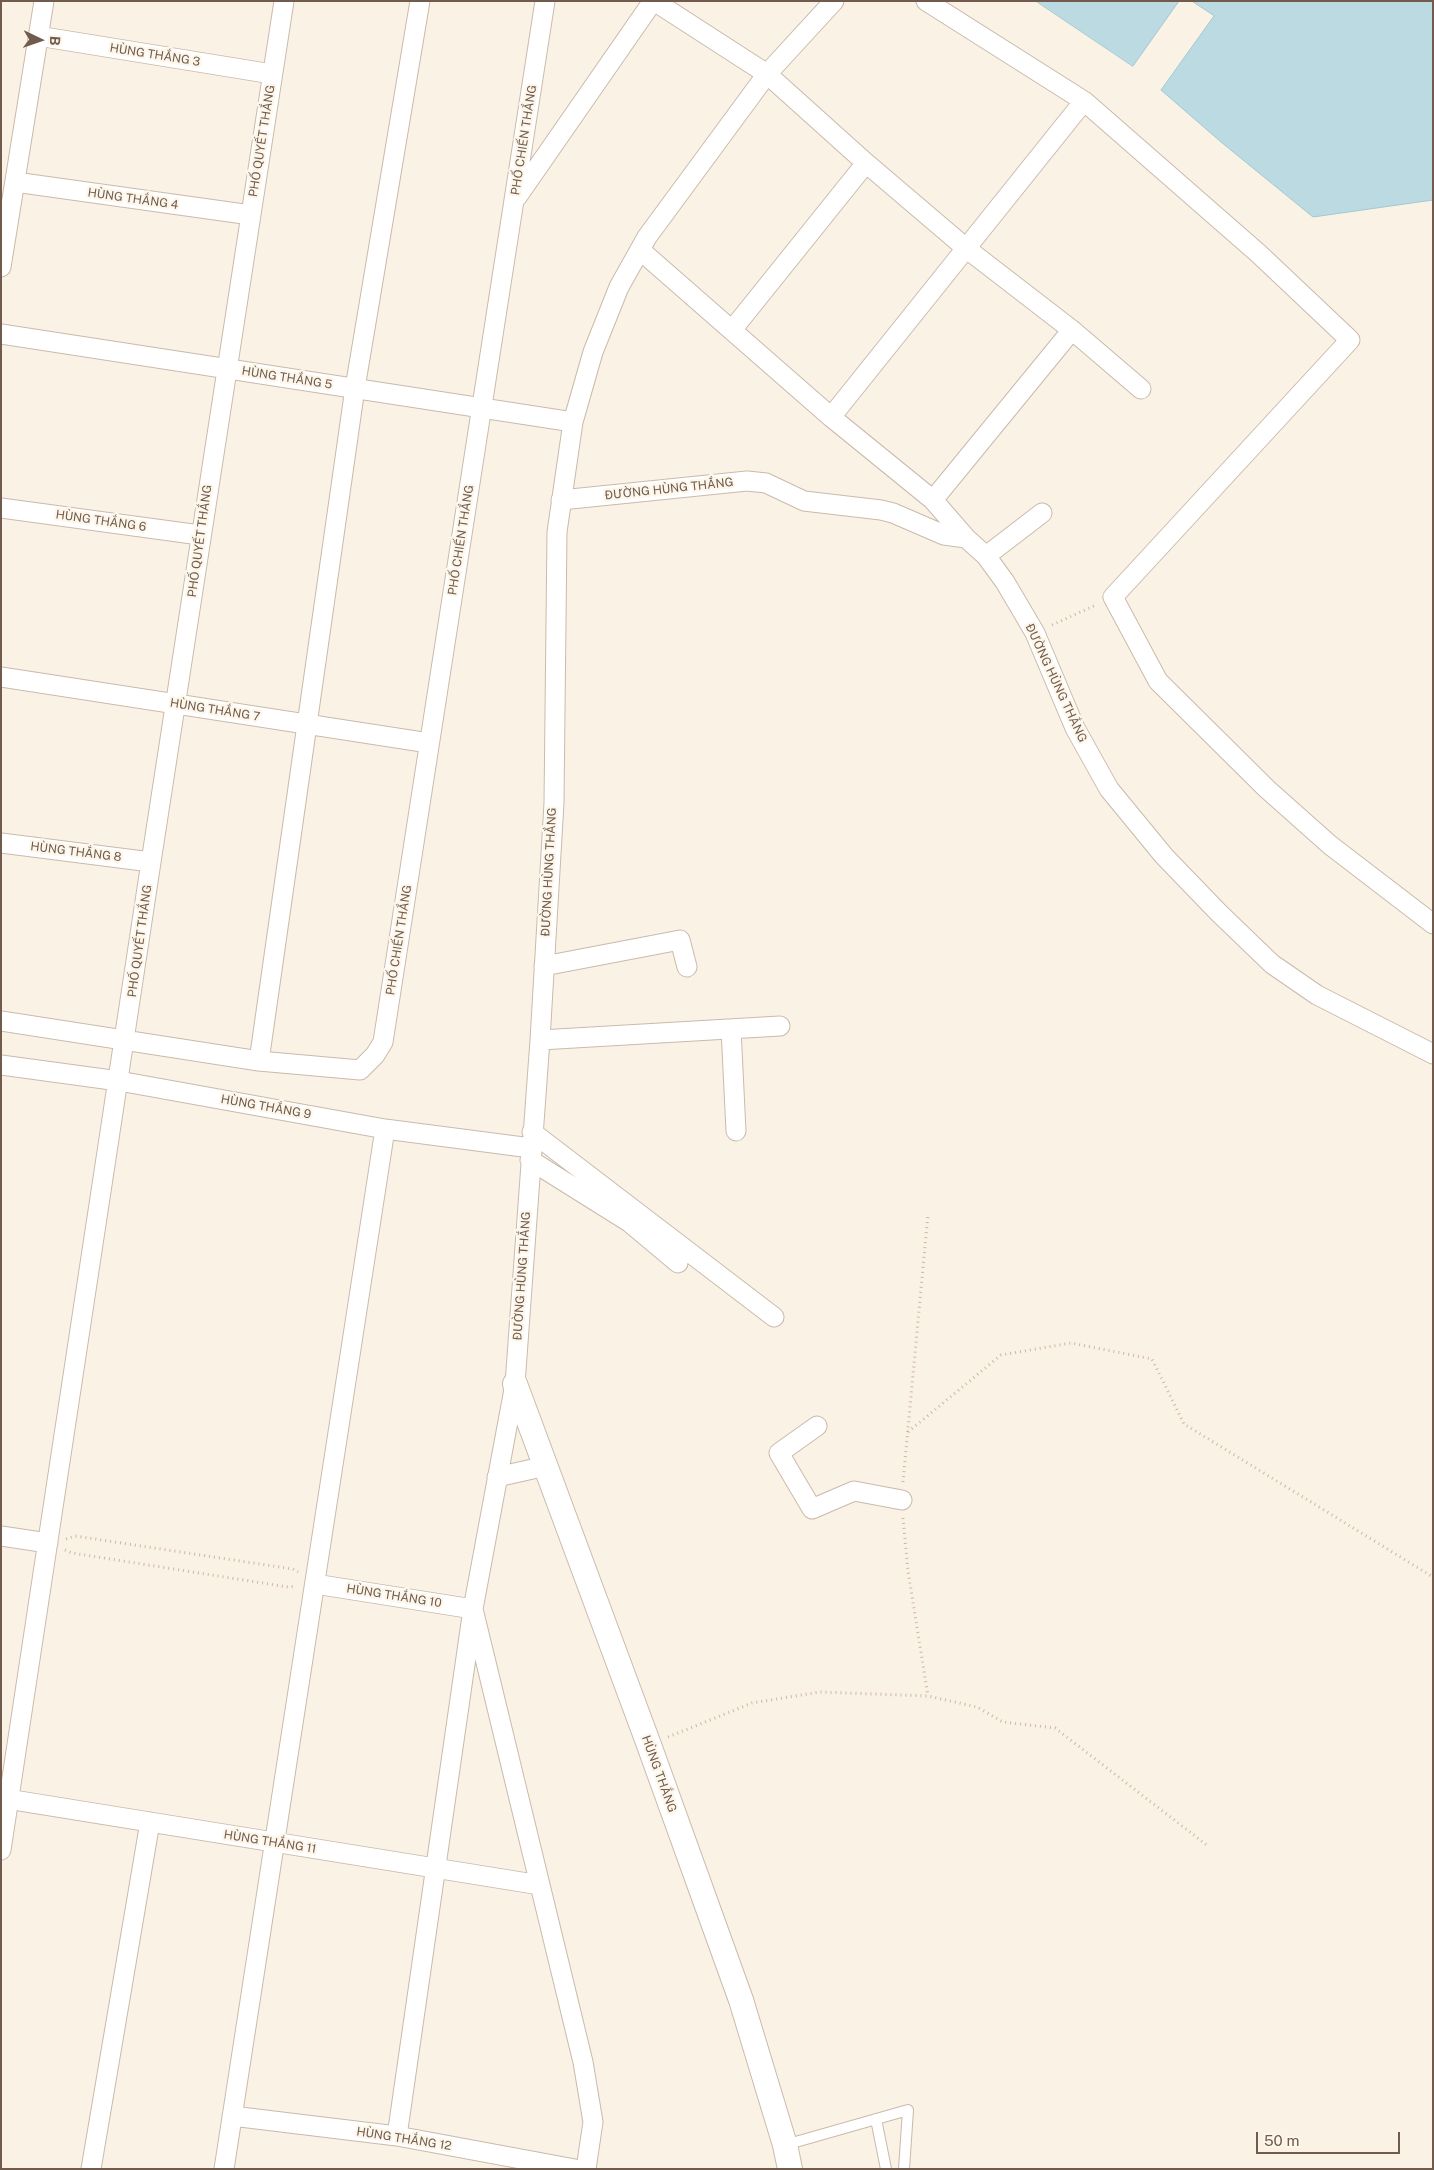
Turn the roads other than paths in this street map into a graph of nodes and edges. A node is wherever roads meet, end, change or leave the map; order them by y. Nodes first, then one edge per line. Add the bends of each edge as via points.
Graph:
1 (44, 1) edge
2 (284, 1) edge
3 (420, 1) edge
4 (545, 1) edge
5 (654, 1) edge
6 (834, 1) edge
7 (926, 1) edge
8 (38, 36) junction
9 (272, 74) junction
10 (767, 74) junction
11 (1084, 101) junction
12 (866, 163) junction
13 (15, 182) junction
14 (514, 201) junction
15 (251, 215) junction
16 (640, 250) junction
17 (967, 250) junction
18 (1, 267) edge
19 (732, 330) junction
20 (1072, 330) junction
21 (1, 334) edge
22 (227, 368) junction
23 (355, 388) junction
24 (1141, 389) dead end
25 (482, 408) junction
26 (831, 417) junction
27 (574, 422) junction
28 (561, 500) junction
29 (933, 500) junction
30 (1, 508) edge
31 (1042, 513) dead end
32 (200, 535) junction
33 (966, 538) junction
34 (986, 556) junction
35 (1, 677) edge
36 (177, 704) junction
37 (307, 724) junction
38 (429, 744) junction
39 (1, 843) edge
40 (151, 862) junction
41 (1433, 924) edge
42 (544, 966) junction
43 (687, 967) dead end
44 (1, 1021) edge
45 (780, 1026) dead end
46 (731, 1029) junction
47 (125, 1039) junction
48 (540, 1040) junction
49 (1433, 1054) edge
50 (258, 1060) junction
51 (1, 1065) edge
52 (119, 1081) junction
53 (385, 1129) junction
54 (736, 1131) dead end
55 (531, 1146) junction
56 (678, 1263) dead end
57 (774, 1317) dead end
58 (515, 1384) junction
59 (817, 1426) dead end
60 (546, 1466) junction
61 (497, 1478) junction
62 (902, 1500) road end
63 (1, 1536) edge
64 (48, 1544) junction
65 (315, 1584) junction
66 (473, 1609) junction
67 (5, 1798) edge
68 (150, 1822) junction
69 (275, 1844) junction
70 (1, 1850) edge
71 (437, 1867) junction
72 (540, 1885) junction
73 (232, 2116) junction
74 (876, 2119) junction
75 (397, 2136) junction
76 (785, 2145) junction
77 (91, 2169) edge
78 (224, 2169) edge
79 (575, 2169) edge
80 (586, 2169) edge
81 (790, 2169) edge
82 (886, 2169) edge
83 (904, 2169) edge

1 - 8 street
2 - 9 street, PHỐ QUYẾT THẮNG
3 - 23 street
4 - 14 street, PHỐ CHIẾN THẮNG
5 - 10 street
5 - 14 street
6 - 10 street
7 - 11 street
8 - 9 street, HÙNG THẮNG 3
8 - 13 street
9 - 15 street, PHỐ QUYẾT THẮNG
10 - 12 street
10 - 16 street
11 - 17 street
11 - 41 street via 1259,254 1350,340 1112,597 1158,681 1267,789 1330,845
12 - 17 street
12 - 19 street
13 - 15 street, HÙNG THẮNG 4
13 - 18 street
14 - 25 street, PHỐ CHIẾN THẮNG
15 - 22 street, PHỐ QUYẾT THẮNG
16 - 19 street
16 - 27 street via 619,286 593,352
17 - 20 street
17 - 26 street
19 - 26 street
20 - 24 street
20 - 29 street
21 - 22 street, HÙNG THẮNG 5
22 - 23 street, HÙNG THẮNG 5
22 - 32 street, PHỐ QUYẾT THẮNG
23 - 25 street, HÙNG THẮNG 5
23 - 37 street
25 - 27 street, HÙNG THẮNG 5
25 - 38 street, PHỐ CHIẾN THẮNG
26 - 29 street
27 - 28 street
28 - 33 street, ĐƯỜNG HÙNG THẮNG via 747,481 766,483 804,502 881,510 944,535
28 - 42 street, ĐƯỜNG HÙNG THẮNG via 557,532 554,803
29 - 33 street
30 - 32 street, HÙNG THẮNG 6
31 - 34 street
32 - 36 street, PHỐ QUYẾT THẮNG
33 - 34 street, ĐƯỜNG HÙNG THẮNG
34 - 49 street, ĐƯỜNG HÙNG THẮNG via 1034,633 1075,728 1109,789 1164,856 1272,964 1317,995
35 - 36 street, HÙNG THẮNG 7
36 - 37 street, HÙNG THẮNG 7
36 - 40 street, PHỐ QUYẾT THẮNG
37 - 38 street, HÙNG THẮNG 7
37 - 50 street
38 - 50 street, PHỐ CHIẾN THẮNG via 383,1042 360,1070
39 - 40 street, HÙNG THẮNG 8
40 - 47 street, PHỐ QUYẾT THẮNG
42 - 43 street via 680,940
42 - 48 street, ĐƯỜNG HÙNG THẮNG
44 - 47 street
45 - 46 street
46 - 48 street
46 - 54 street
47 - 50 street
47 - 52 street, PHỐ QUYẾT THẮNG
48 - 55 street, ĐƯỜNG HÙNG THẮNG
51 - 52 street, HÙNG THẮNG 9
52 - 53 street, HÙNG THẮNG 9
52 - 64 street, PHỐ QUYẾT THẮNG
53 - 55 street, HÙNG THẮNG 9
53 - 65 street
55 - 56 street
55 - 57 street
55 - 58 street, ĐƯỜNG HÙNG THẮNG
58 - 60 street, HÙNG THẮNG
58 - 61 street, ĐƯỜNG HÙNG THẮNG
59 - 62 street via 779,1452 812,1509 854,1491
60 - 61 street
60 - 76 street, HÙNG THẮNG via 741,2000
61 - 66 street, ĐƯỜNG HÙNG THẮNG
63 - 64 street
64 - 67 street, PHỐ QUYẾT THẮNG
65 - 66 street, HÙNG THẮNG 10
65 - 69 street
66 - 71 street, ĐƯỜNG HÙNG THẮNG
66 - 72 street
67 - 68 street, HÙNG THẮNG 11
67 - 70 street, PHỐ QUYẾT THẮNG
68 - 69 street, HÙNG THẮNG 11
68 - 77 street
69 - 71 street, HÙNG THẮNG 11
69 - 73 street
71 - 72 street, HÙNG THẮNG 11
71 - 75 street, ĐƯỜNG HÙNG THẮNG
72 - 80 street via 583,2062 593,2122
73 - 75 street, HÙNG THẮNG 12
73 - 78 street
74 - 76 lane
74 - 82 lane
74 - 83 lane via 908,2110
75 - 79 street, HÙNG THẮNG 12
76 - 81 street, HÙNG THẮNG

